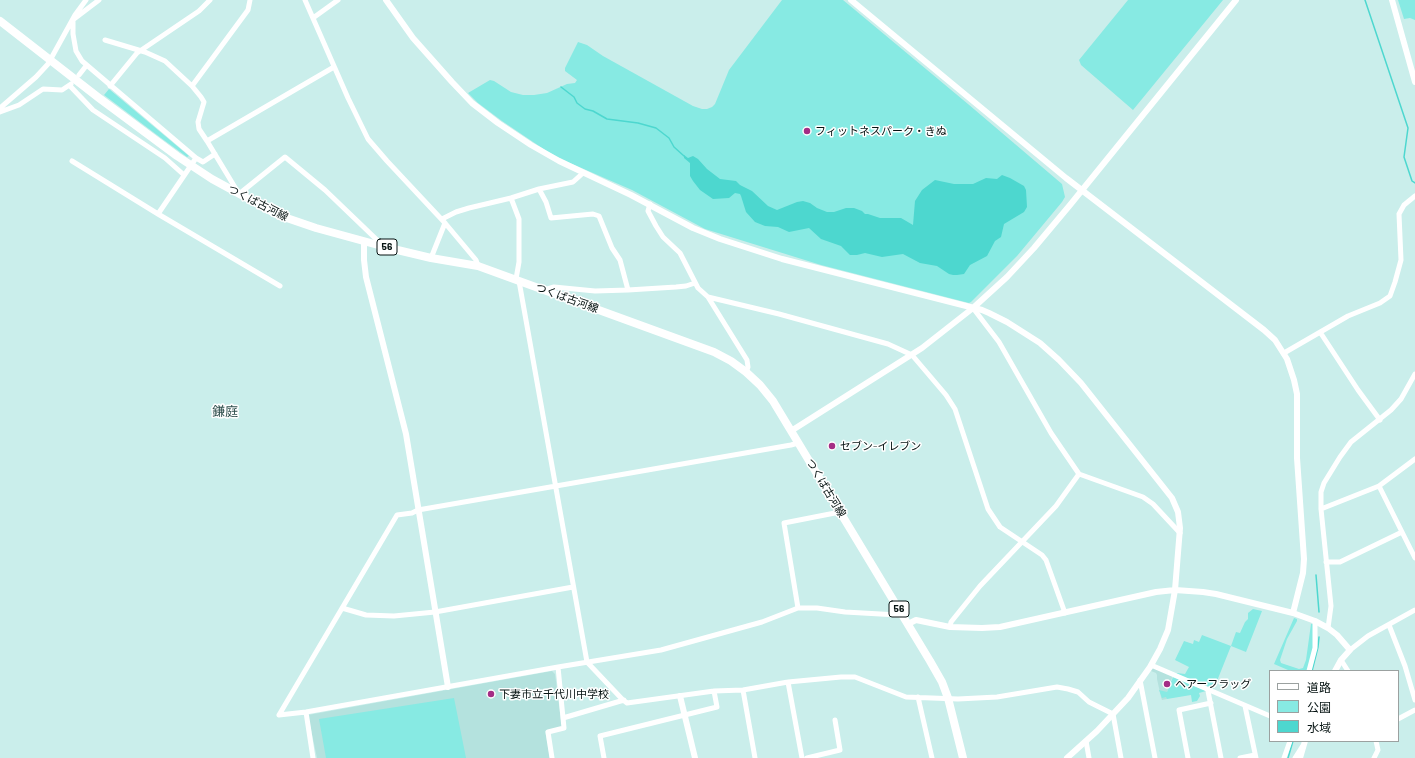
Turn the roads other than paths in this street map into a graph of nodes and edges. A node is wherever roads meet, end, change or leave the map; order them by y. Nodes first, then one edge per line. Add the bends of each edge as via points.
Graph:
1 (86, 0) edge
2 (100, 0) edge
3 (210, 0) edge
4 (250, 0) edge
5 (305, 0) edge
6 (338, 0) edge
7 (386, 0) edge
8 (851, 0) edge
9 (1236, 0) edge
10 (1392, 0) edge
11 (313, 18) junction
12 (73, 20) junction
13 (0, 21) edge
14 (105, 40) dead end
15 (140, 50) junction
16 (51, 60) junction
17 (86, 66) junction
18 (334, 67) junction
19 (79, 75) dead end
20 (1415, 82) edge
21 (110, 86) junction
22 (192, 86) junction
23 (0, 108) edge
24 (0, 112) edge
25 (207, 141) junction
26 (215, 154) junction
27 (196, 158) junction
28 (72, 161) dead end
29 (191, 166) junction
30 (583, 173) junction
31 (184, 175) junction
32 (539, 189) junction
33 (1082, 191) junction
34 (239, 194) junction
35 (1415, 196) edge
36 (511, 198) junction
37 (650, 204) junction
38 (158, 214) junction
39 (444, 221) junction
40 (364, 241) junction
41 (376, 244) junction
42 (431, 258) junction
43 (478, 266) junction
44 (518, 280) junction
45 (695, 283) junction
46 (280, 286) dead end
47 (543, 290) junction
48 (628, 290) junction
49 (708, 297) junction
50 (974, 308) junction
51 (1320, 332) junction
52 (1284, 354) junction
53 (912, 355) junction
54 (746, 372) junction
55 (1415, 374) edge
56 (1380, 420) junction
57 (791, 431) junction
58 (798, 443) junction
59 (1415, 459) edge
60 (1079, 474) junction
61 (556, 486) junction
62 (1379, 486) junction
63 (1321, 509) junction
64 (418, 510) junction
65 (840, 512) junction
66 (1402, 532) junction
67 (1180, 533) junction
68 (1023, 542) junction
69 (1415, 558) edge
70 (1326, 562) junction
71 (573, 587) junction
72 (1175, 590) junction
73 (342, 608) junction
74 (798, 608) junction
75 (1415, 610) edge
76 (436, 612) junction
77 (1065, 613) junction
78 (1293, 613) junction
79 (902, 614) junction
80 (1315, 621) junction
81 (908, 624) junction
82 (1389, 625) junction
83 (950, 627) junction
84 (1328, 628) junction
85 (1350, 650) junction
86 (1341, 660) junction
87 (587, 662) junction
88 (1151, 666) junction
89 (558, 667) junction
90 (1309, 670) edge
91 (1336, 670) edge
92 (1347, 670) edge
93 (1140, 680) junction
94 (788, 682) junction
95 (448, 687) junction
96 (743, 690) junction
97 (714, 691) junction
98 (1208, 691) junction
99 (680, 696) junction
100 (918, 697) junction
101 (948, 698) junction
102 (624, 700) junction
103 (1415, 700) edge
104 (1211, 703) junction
105 (1245, 706) junction
106 (1415, 710) edge
107 (306, 712) junction
108 (1113, 714) junction
109 (686, 716) junction
110 (1269, 716) edge
111 (563, 718) junction
112 (1399, 718) edge
113 (835, 720) dead end
114 (1086, 741) junction
115 (1290, 742) edge
116 (1376, 742) edge
117 (1305, 744) edge
118 (1255, 756) edge
119 (313, 758) edge
120 (552, 758) edge
121 (604, 758) edge
122 (695, 758) edge
123 (755, 758) edge
124 (802, 758) edge
125 (807, 758) edge
126 (932, 758) edge
127 (963, 758) edge
128 (1067, 758) edge
129 (1089, 758) edge
130 (1121, 758) edge
131 (1155, 758) edge
132 (1188, 758) edge
133 (1221, 758) edge
134 (1240, 758) edge
135 (1284, 758) edge
136 (1295, 758) edge
137 (1300, 758) edge
138 (1374, 758) edge

1 - 12 street
2 - 12 street
3 - 15 street via 199,11
4 - 22 street via 248,10
5 - 11 street
6 - 11 street
7 - 30 street via 413,38 472,103 531,145
8 - 33 street
9 - 33 street
10 - 20 street
11 - 18 street
12 - 16 street
12 - 17 street via 76,51
13 - 16 main road, つくば古河線 / 56
14 - 15 street
15 - 21 street
15 - 22 street via 165,61
16 - 23 street via 36,77
16 - 29 main road, つくば古河線 / 56
17 - 19 street
17 - 21 street
18 - 25 street
18 - 39 street via 368,139
21 - 27 street
22 - 25 street via 204,102 198,125
24 - 31 street via 19,105 43,89 62,90 71,85 93,110 165,158
25 - 26 street
26 - 27 street via 203,162
26 - 34 street
27 - 29 street
28 - 38 street
29 - 31 street
29 - 34 main road, つくば古河線 / 56
30 - 32 street via 573,182
30 - 37 street
31 - 38 street
32 - 36 street
32 - 48 street via 551,218 593,214 599,216 612,248 620,260
33 - 50 street via 1034,248
33 - 52 street via 1264,330
34 - 40 main road, つくば古河線 / 56 via 296,222
34 - 41 street via 285,157 370,233 377,240
35 - 51 street via 1404,205 1399,214 1401,260 1390,296
36 - 39 street via 456,212
36 - 44 street via 518,219
37 - 45 street via 647,208 649,214 663,237 680,253
37 - 50 street via 720,240 782,259
38 - 46 street
39 - 42 street
39 - 43 street via 476,260
40 - 41 main road, つくば古河線 / 56
40 - 64 street via 366,277 406,434
41 - 42 main road, つくば古河線 / 56
42 - 43 main road, つくば古河線 / 56
43 - 44 main road, つくば古河線 / 56
44 - 47 main road, つくば古河線 / 56
44 - 61 street
45 - 48 street via 681,287
45 - 49 street
47 - 48 street via 554,286 586,290
47 - 54 main road, つくば古河線 / 56 via 714,352
49 - 53 street via 888,344
49 - 54 street via 747,360
50 - 53 street
50 - 60 street via 999,342 1051,433
50 - 67 street via 1007,322 1040,343 1081,383 1172,498
51 - 52 street
51 - 56 street
52 - 78 street via 1297,394 1297,458 1304,544 1303,573
53 - 57 street
53 - 68 street via 955,409 988,509 1000,527
54 - 57 main road, つくば古河線 / 56 via 760,385
55 - 56 street via 1401,399
56 - 63 street via 1351,442 1340,457 1324,483
57 - 58 main road, つくば古河線 / 56
58 - 61 street
58 - 65 main road, つくば古河線 / 56
59 - 62 street
60 - 67 street via 1143,497
60 - 68 street via 1056,506
61 - 64 street
61 - 71 street
62 - 63 street
62 - 66 street
63 - 70 street
64 - 73 street via 412,514 397,515
64 - 76 street
65 - 74 street via 784,523
65 - 79 main road, つくば古河線 / 56
66 - 69 street
66 - 70 street via 1340,562
67 - 72 street
68 - 77 street via 1046,560
68 - 83 street via 980,586 951,622
70 - 84 street via 1331,606
71 - 76 street
71 - 87 street
72 - 77 street via 1134,596
72 - 78 street via 1216,594
72 - 88 street via 1166,634
73 - 76 street via 366,615 394,616
73 - 107 street via 279,715
74 - 79 street
74 - 87 street via 755,624 661,650
75 - 82 street
76 - 95 street
77 - 83 street via 1000,627
78 - 80 street
79 - 81 main road, つくば古河線 / 56
80 - 84 street
80 - 90 street via 1315,648
81 - 83 street via 916,620
81 - 101 main road, つくば古河線 / 56 via 936,671
82 - 85 street via 1368,636
82 - 103 street
84 - 85 street
85 - 86 street
86 - 91 street
86 - 92 street
87 - 89 street
87 - 102 street
88 - 93 street
88 - 98 street
89 - 95 street
89 - 111 street
93 - 108 street
93 - 131 street
94 - 96 street
94 - 100 street via 855,677 906,697
94 - 124 street
95 - 107 street
96 - 97 street
96 - 123 street
97 - 99 street
97 - 109 street via 717,707
98 - 104 street
98 - 105 street
99 - 102 street via 627,703
99 - 109 street
100 - 101 street
100 - 126 street
101 - 108 street via 997,697 1061,688 1078,692 1089,702
101 - 127 main road, つくば古河線 / 56
102 - 111 street
104 - 132 street via 1179,710
104 - 133 street
105 - 110 street
105 - 118 street
106 - 112 street
107 - 119 street
108 - 114 street
108 - 130 street
109 - 121 street via 600,736
109 - 122 street
111 - 120 street via 564,728 548,732
113 - 125 street via 840,750
114 - 128 street
114 - 129 street
115 - 135 street
116 - 138 street via 1378,750
117 - 136 street
117 - 137 street
118 - 134 street

